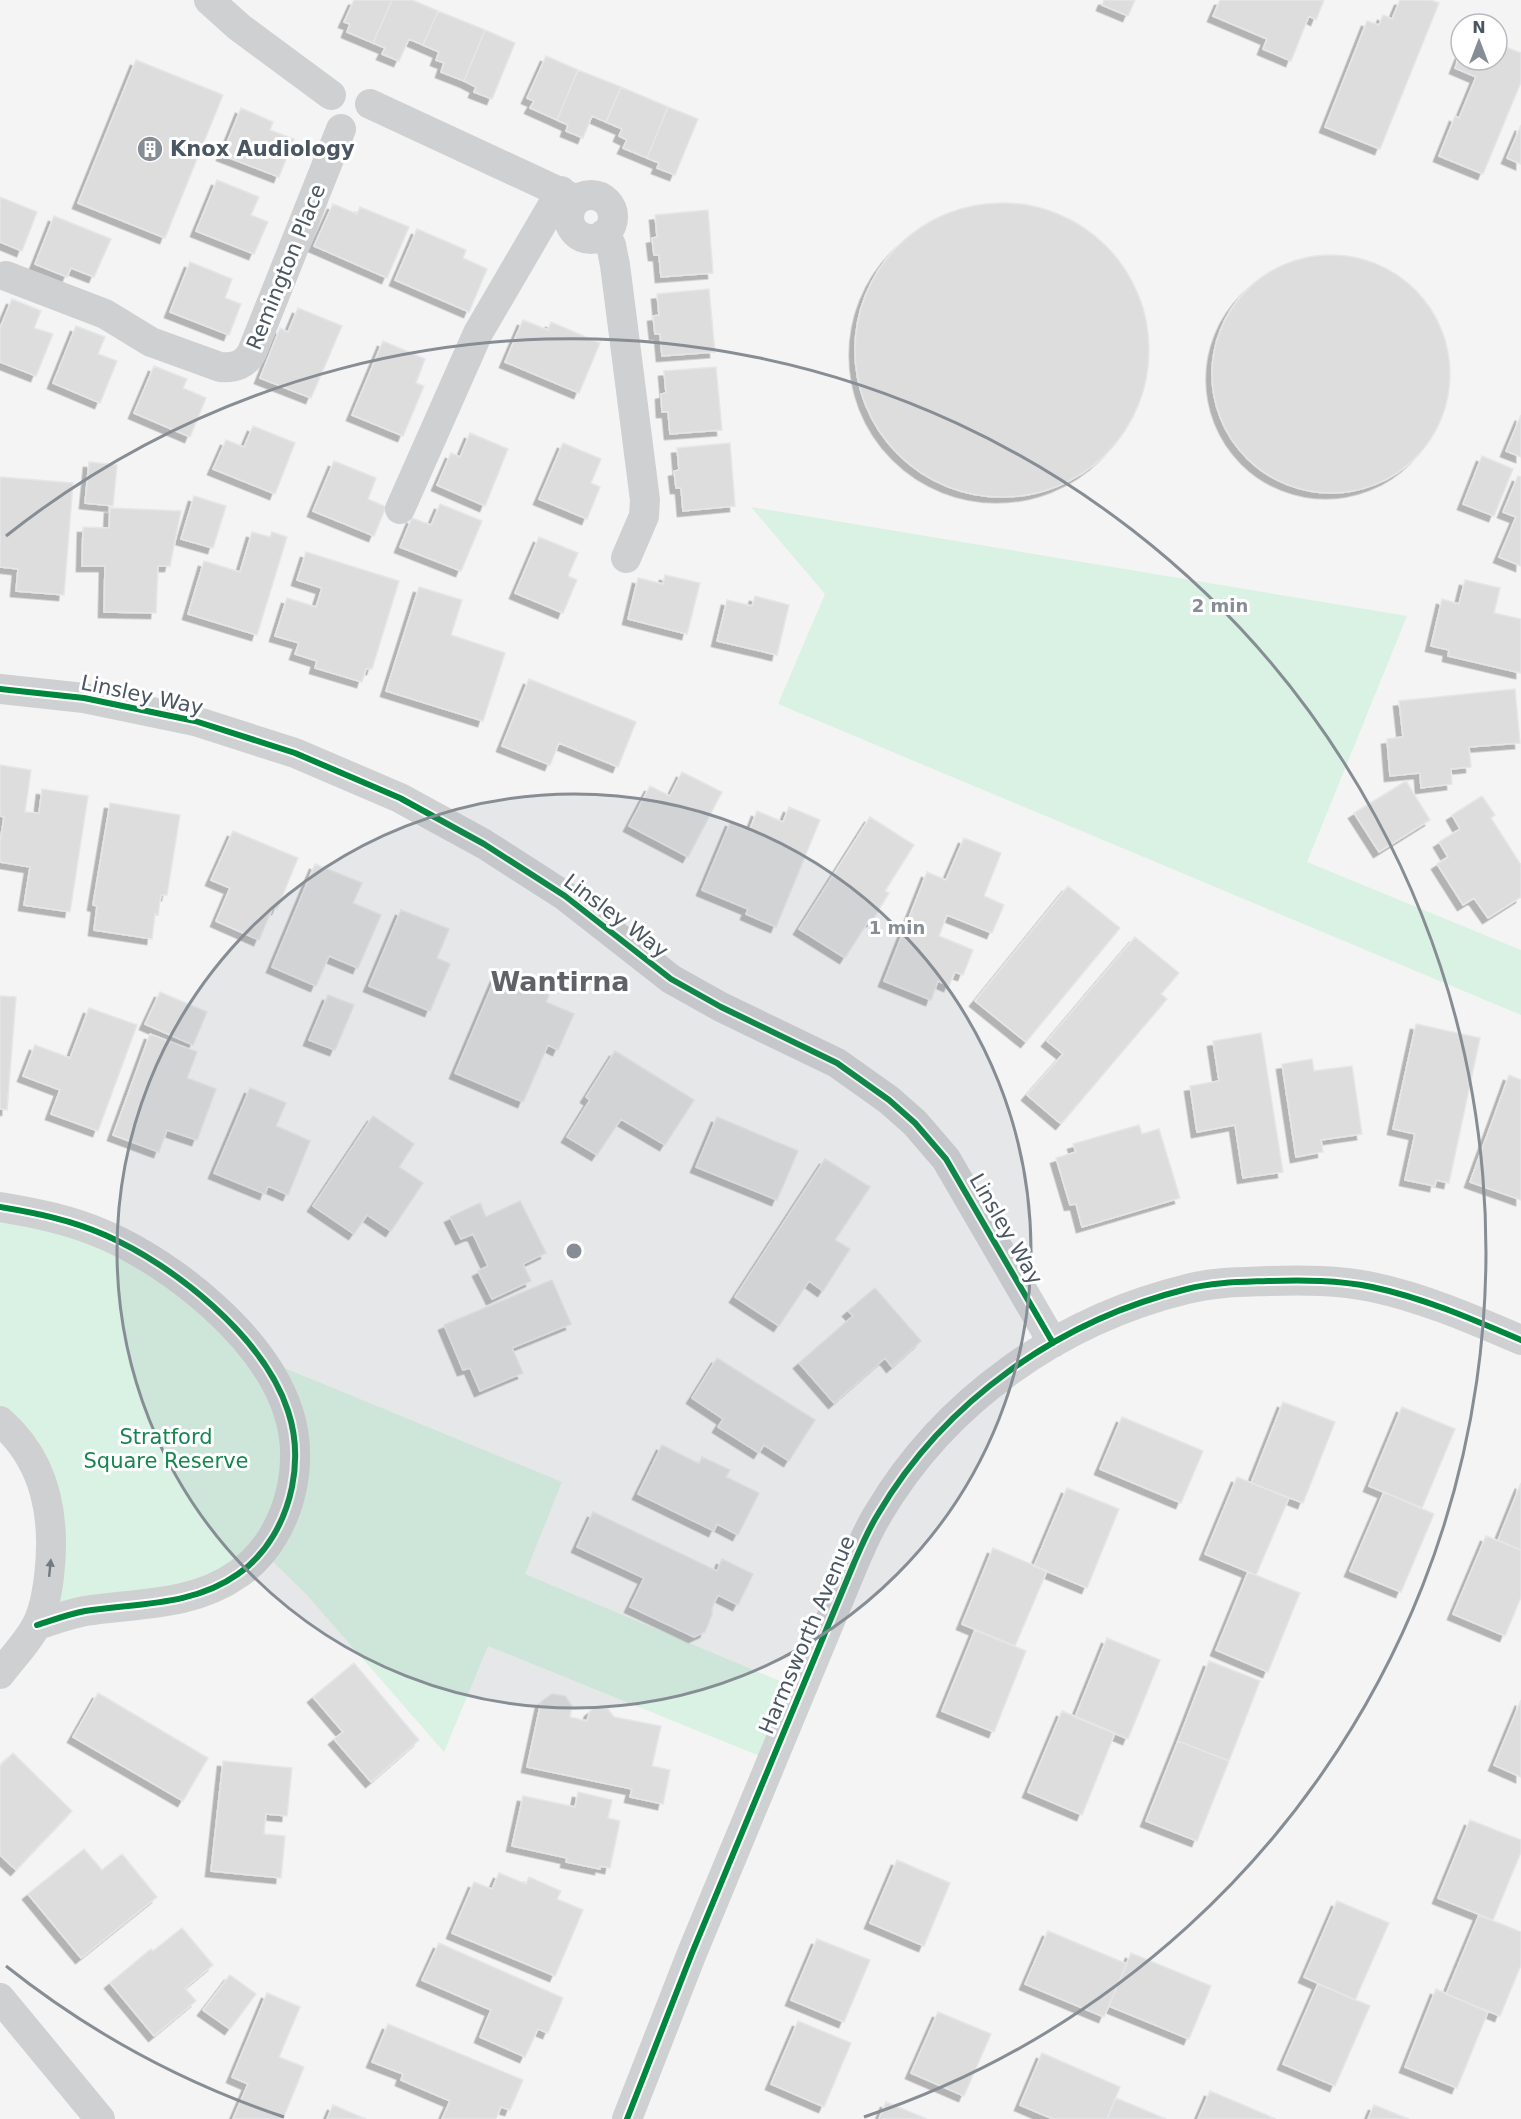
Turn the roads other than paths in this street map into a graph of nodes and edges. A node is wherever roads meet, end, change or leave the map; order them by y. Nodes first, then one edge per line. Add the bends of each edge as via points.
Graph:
1 (209, 0) edge
2 (331, 95) junction
3 (370, 104) junction
4 (341, 129) junction
5 (569, 195) junction
6 (6, 276) dead end
7 (400, 509) dead end
8 (626, 558) dead end
9 (0, 689) edge
10 (0, 1207) edge
11 (1521, 1340) edge
12 (1053, 1342) junction
13 (0, 1421) edge
14 (37, 1625) junction
15 (0, 1674) edge
16 (0, 1998) edge
17 (100, 2119) edge
18 (627, 2119) edge

1 - 2 street
2 - 3 street via 349,87 362,92
2 - 4 street via 327,102 328,117
3 - 4 street via 364,123 351,130
3 - 5 street
4 - 6 street, Remington Place via 252,352 240,365 220,367 151,342 105,314
5 - 7 street via 478,333
5 - 8 street via 599,196 610,207 612,222 604,234 611,244 615,266 645,500 644,516
9 - 12 street, Linsley Way via 84,698 195,721 262,742 400,798 484,844 565,897 671,979 837,1063 889,1100 946,1159
10 - 14 street via 66,1220 104,1235 181,1279 227,1321 269,1370 288,1410 295,1452 284,1515 272,1538 240,1573 218,1586 173,1601 82,1612
11 - 12 street, Harmsworth Avenue via 1411,1297 1330,1281 1286,1280 1189,1288 1114,1311
12 - 18 street, Harmsworth Avenue via 968,1403 934,1437 877,1515 692,1953
14 -> 13 street via 51,1559 49,1506 44,1484 22,1444
14 - 15 street
16 - 17 street

